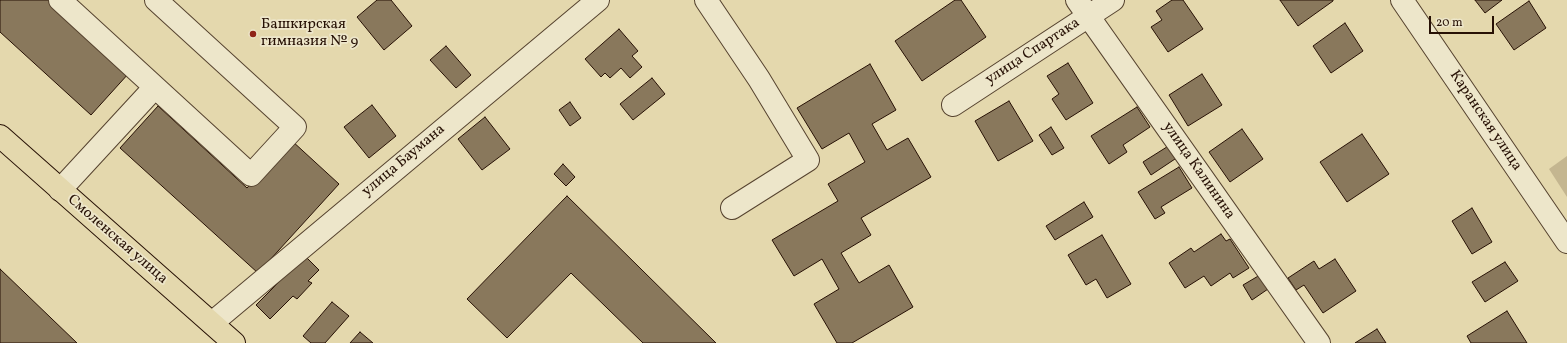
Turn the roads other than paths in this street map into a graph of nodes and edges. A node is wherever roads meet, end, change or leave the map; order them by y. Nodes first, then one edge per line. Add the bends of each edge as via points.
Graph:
1 (60, 0) edge
2 (156, 0) edge
3 (598, 0) edge
4 (706, 0) edge
5 (1113, 0) edge
6 (1402, 0) edge
7 (1083, 8) edge
8 (155, 87) junction
9 (953, 105) dead end
10 (0, 136) edge
11 (60, 190) junction
12 (732, 208) dead end
13 (1567, 242) edge
14 (212, 322) junction
15 (234, 343) edge
16 (1319, 343) edge

1 - 8 street
2 - 8 street via 295,127 251,175
3 - 14 street, улица Баумана
4 - 12 street via 759,79 808,160
5 - 7 street, улица Спартака
6 - 13 street, Каранская улица
7 - 9 street, улица Спартака
7 - 16 street, улица Калинина
8 - 11 street
10 - 11 main road, Смоленская улица
11 - 14 main road, Смоленская улица
14 - 15 main road, Смоленская улица

